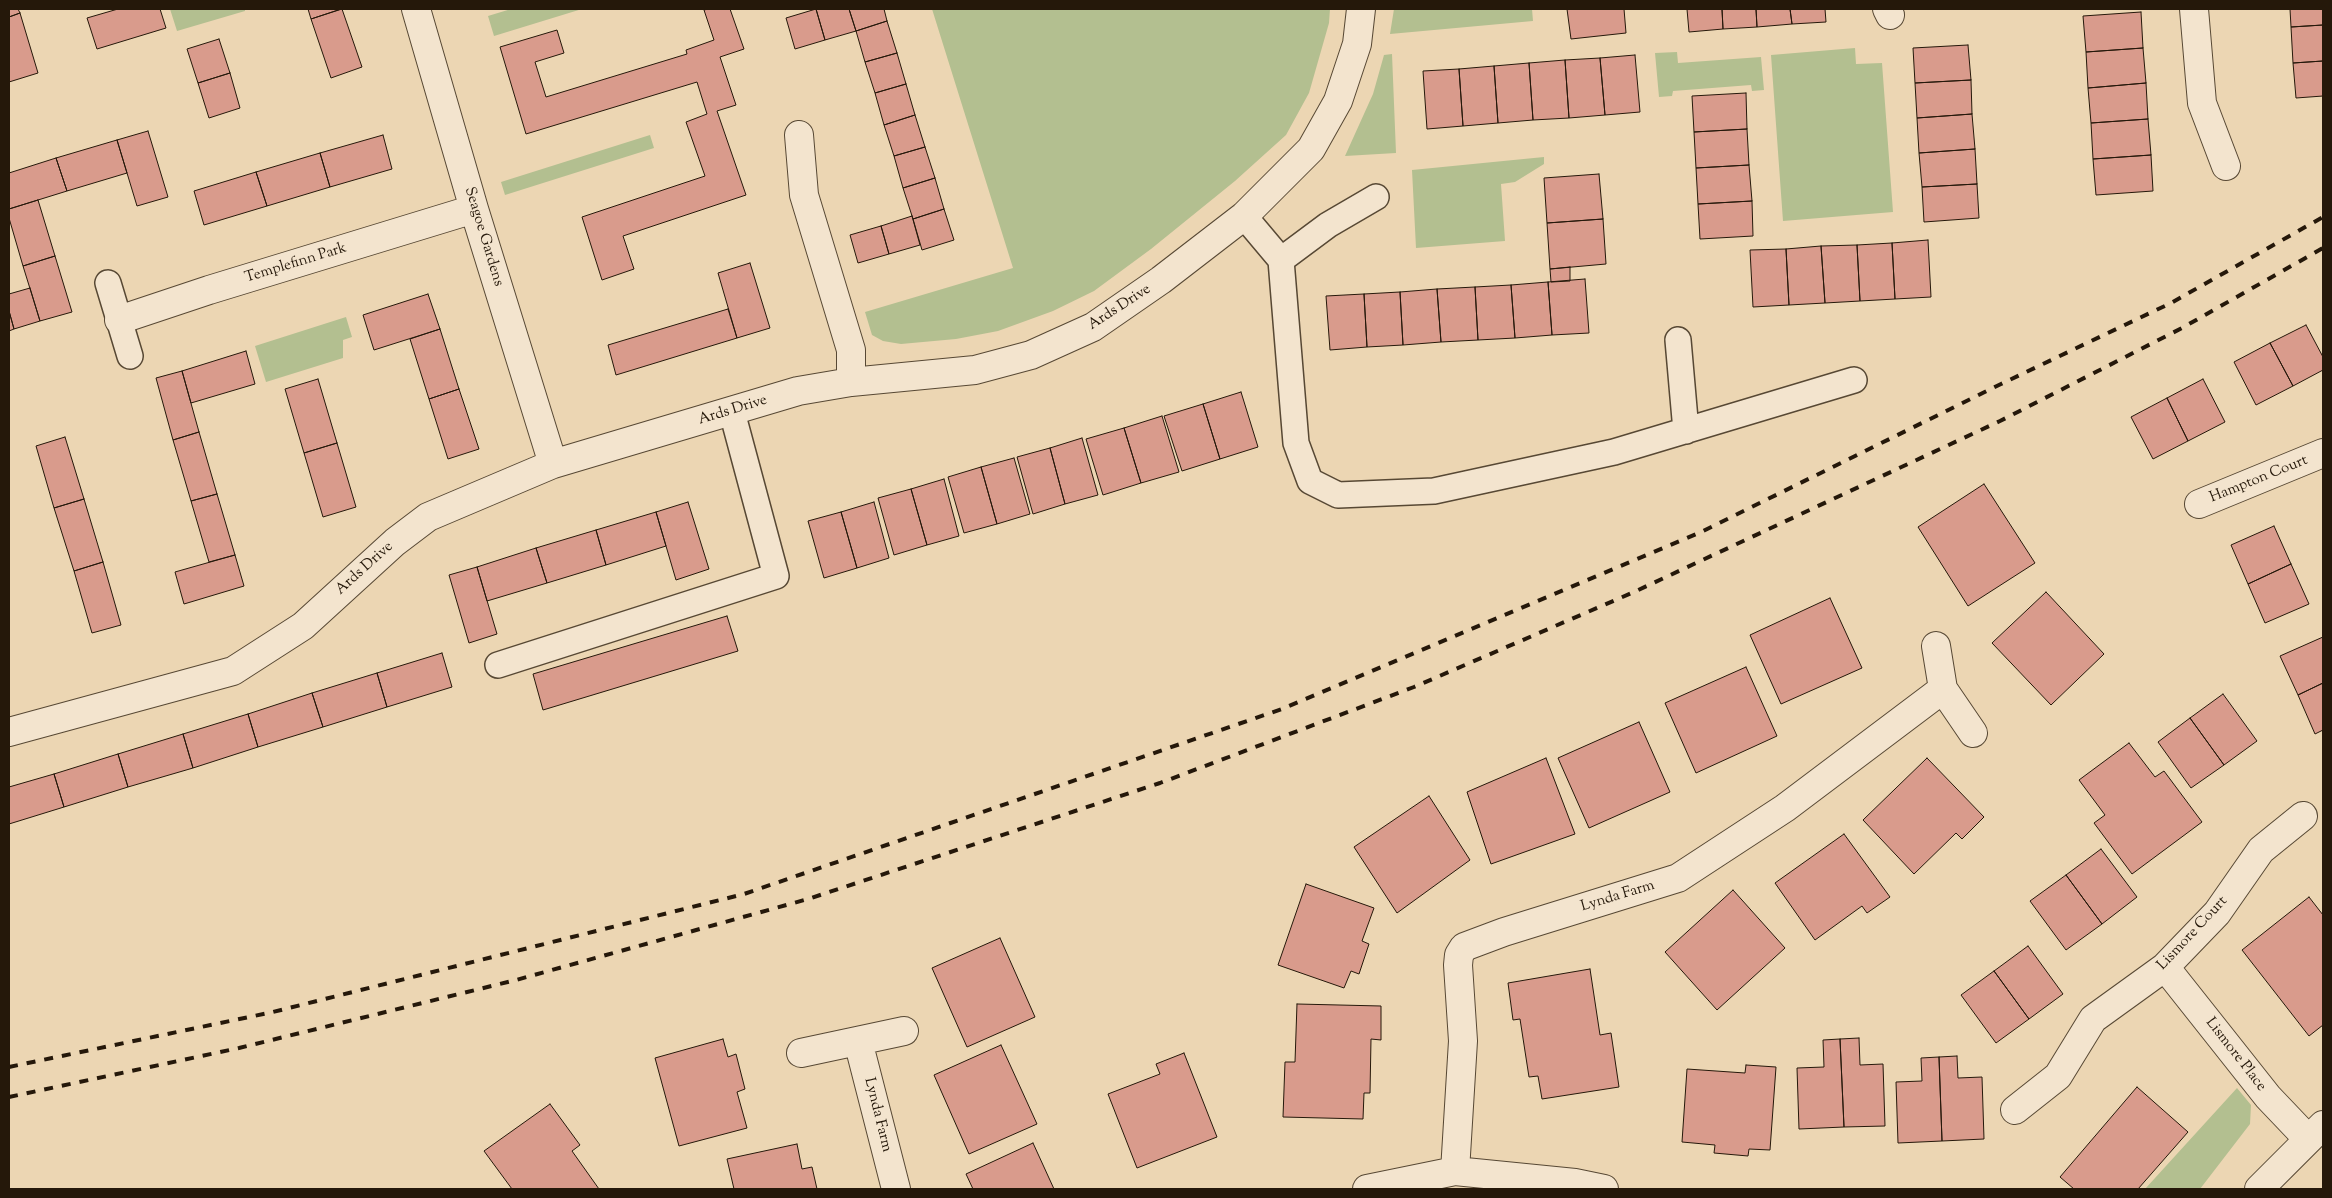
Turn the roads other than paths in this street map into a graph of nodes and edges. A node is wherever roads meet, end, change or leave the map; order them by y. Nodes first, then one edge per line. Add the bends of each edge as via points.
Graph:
1 (416, 9) edge
2 (1361, 9) edge
3 (2194, 9) edge
4 (799, 135) dead end
5 (2226, 166) dead end
6 (1376, 197) dead end
7 (474, 209) junction
8 (1244, 216) junction
9 (1281, 260) junction
10 (108, 283) dead end
11 (119, 320) junction
12 (1678, 340) dead end
13 (130, 356) dead end
14 (1854, 380) dead end
15 (852, 382) junction
16 (732, 412) junction
17 (1686, 430) junction
18 (2322, 459) edge
19 (553, 464) junction
20 (2199, 504) dead end
21 (1936, 646) dead end
22 (498, 665) dead end
23 (1943, 689) junction
24 (9, 732) edge
25 (1973, 733) dead end
26 (2303, 816) dead end
27 (2165, 967) junction
28 (904, 1031) dead end
29 (858, 1041) junction
30 (801, 1053) dead end
31 (2015, 1110) dead end
32 (2316, 1132) edge
33 (1455, 1172) junction
34 (896, 1189) edge
35 (1367, 1189) edge
36 (1604, 1189) edge
37 (2259, 1189) edge

1 - 7 street, Seagoe Gardens
2 - 8 street, Ards Drive via 1357,44 1338,101 1311,149
3 - 5 street via 2202,103
4 - 15 street via 804,195 851,350
6 - 9 lane via 1328,225
7 - 11 street, Templefinn Park
7 - 19 street, Seagoe Gardens
8 - 9 lane
8 - 15 street, Ards Drive via 1094,327 1031,355 975,370
9 - 17 lane via 1296,443 1310,482 1338,495 1434,491 1614,452
10 - 11 lane
11 - 13 lane
12 - 17 lane
14 - 17 lane
15 - 16 street, Ards Drive via 798,391
16 - 19 street, Ards Drive
16 - 22 lane via 776,576
18 - 20 street, Hampton Court
19 - 24 street, Ards Drive via 428,517 395,542 303,626 233,671
21 - 23 street
23 - 25 street
23 - 33 street, Lynda Farm via 1786,808 1678,878 1504,932 1464,948 1458,965 1462,1041
26 - 27 street, Lismore Court via 2261,850 2217,913
27 - 31 street, Lismore Court via 2092,1020 2058,1076
27 - 32 street, Lismore Place via 2268,1097
28 - 29 street
29 - 30 street
29 - 34 street, Lynda Farm
32 - 37 street
33 - 35 street
33 - 36 street via 1575,1183

